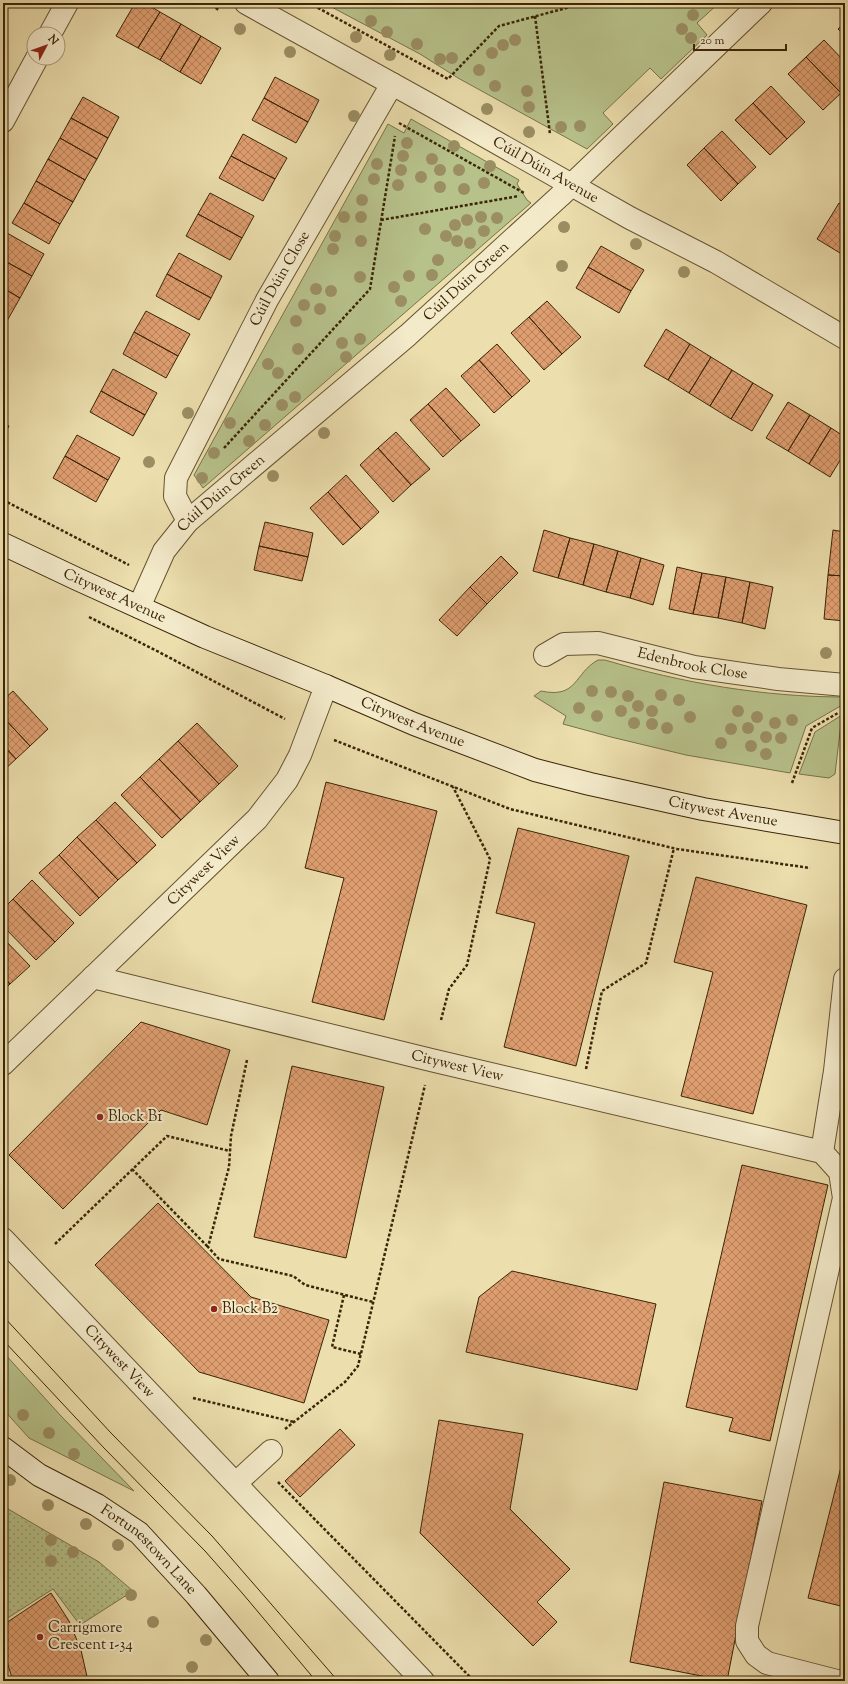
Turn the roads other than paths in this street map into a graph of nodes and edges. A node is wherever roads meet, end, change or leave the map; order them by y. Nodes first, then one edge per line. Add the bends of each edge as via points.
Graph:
1 (67, 3) edge
2 (246, 3) edge
3 (762, 3) edge
4 (54, 26) edge
5 (33, 66) edge
6 (392, 84) junction
7 (3, 121) edge
8 (572, 185) junction
9 (845, 338) edge
10 (188, 522) junction
11 (3, 544) edge
12 (139, 607) junction
13 (545, 655) dead end
14 (845, 685) edge
15 (326, 686) junction
16 (845, 833) edge
17 (93, 977) junction
18 (845, 979) edge
19 (3, 1064) edge
20 (822, 1152) junction
21 (3, 1239) edge
22 (3, 1448) edge
23 (265, 1457) road end
24 (236, 1483) junction
25 (268, 1681) edge
26 (423, 1681) edge
27 (837, 1681) edge

1 - 4 street
2 - 6 street, Cúil Dúin Avenue
3 - 8 street, Cúil Dúin Green
5 - 7 street
6 - 8 street, Cúil Dúin Avenue
6 - 10 street, Cúil Dúin Close via 267,300 176,478 175,496
8 - 9 street, Cúil Dúin Avenue via 716,262
8 - 10 street, Cúil Dúin Green via 408,335
10 - 12 street, Cúil Dúin Green via 164,551
11 - 12 street, Citywest Avenue
12 - 15 street, Citywest Avenue
13 - 14 street, Edenbrook Close via 564,644 598,643 694,667
15 - 16 street, Citywest Avenue via 414,724 535,770 703,809
15 - 17 street, Citywest View via 300,755 287,780 257,819
17 - 19 street, Citywest View
17 - 20 street, Citywest View
18 - 20 street via 835,1070
20 - 27 street via 840,1172 844,1198 749,1618 747,1641 756,1655 767,1663
21 - 24 street, Citywest View
22 - 25 street, Fortunestown Lane via 39,1475 97,1505 139,1533
23 - 24 street
24 - 26 street, Citywest View

